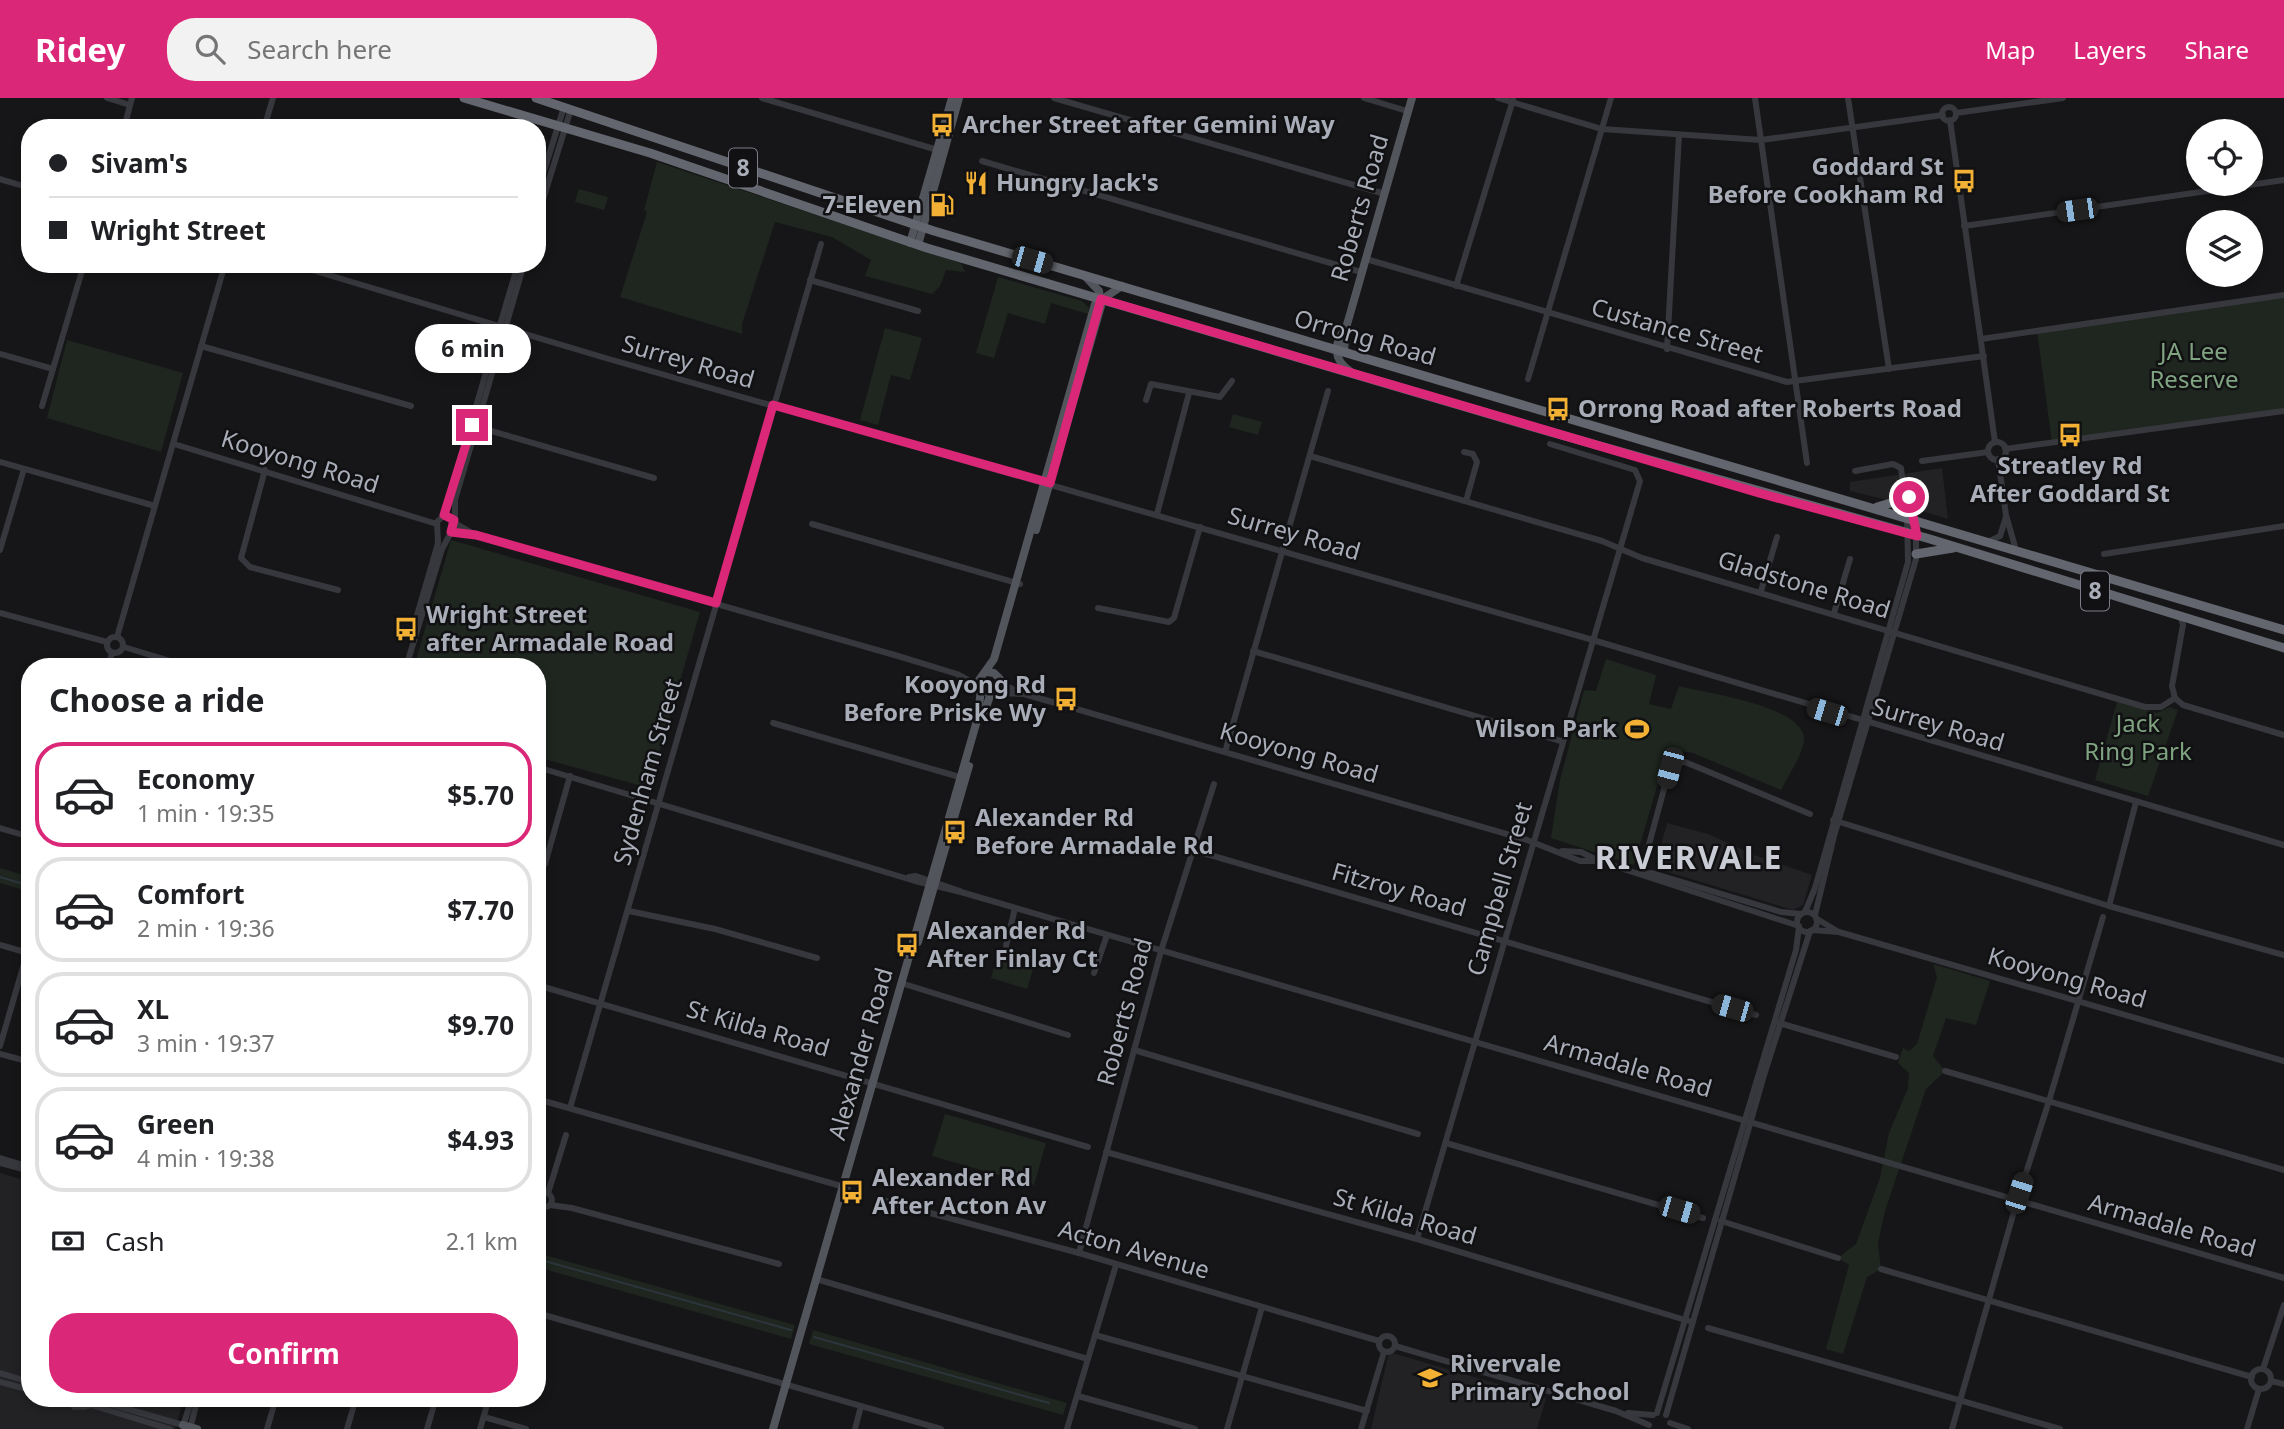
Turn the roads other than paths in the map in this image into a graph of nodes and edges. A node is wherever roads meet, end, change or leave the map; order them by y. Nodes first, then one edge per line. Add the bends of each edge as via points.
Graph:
1 (107, 98) edge
2 (273, 98) edge
3 (464, 98) edge
4 (536, 98) edge
5 (762, 98) edge
6 (952, 98) edge
7 (959, 98) edge
8 (1054, 98) edge
9 (1364, 98) edge
10 (1412, 98) edge
11 (1498, 98) edge
12 (1611, 98) edge
13 (1755, 98) edge
14 (1849, 98) edge
15 (1947, 98) edge
16 (2063, 98) edge
17 (1513, 100) edge
18 (131, 101) edge
19 (1948, 107) junction
20 (568, 108) junction
21 (1407, 111) junction
22 (1956, 113) junction
23 (1942, 115) junction
24 (126, 119) edge
25 (267, 119) edge
26 (537, 119) edge
27 (1951, 120) junction
28 (546, 122) edge
29 (561, 126) junction
30 (1852, 128) junction
31 (1602, 129) junction
32 (1679, 135) junction
33 (1761, 140) junction
34 (940, 151) junction
35 (982, 161) dead end
36 (546, 168) edge
37 (0, 179) edge
38 (2284, 180) edge
39 (546, 184) edge
40 (21, 185) edge
41 (1385, 194) junction
42 (920, 226) junction
43 (1964, 226) junction
44 (821, 244) dead end
45 (914, 244) junction
46 (1366, 259) junction
47 (1361, 272) junction
48 (81, 273) edge
49 (222, 273) edge
50 (323, 273) edge
51 (516, 273) edge
52 (521, 273) edge
53 (1084, 275) junction
54 (810, 280) junction
55 (1122, 286) junction
56 (1456, 286) junction
57 (2284, 295) edge
58 (1101, 299) junction
59 (918, 311) dead end
60 (1547, 313) junction
61 (504, 326) junction
62 (1981, 339) junction
63 (201, 346) junction
64 (1667, 349) junction
65 (1340, 350) junction
66 (0, 354) edge
67 (1983, 356) junction
68 (53, 369) junction
69 (1889, 369) junction
70 (1353, 373) junction
71 (1528, 379) dead end
72 (1143, 382) dead end
73 (1232, 382) dead end
74 (1796, 383) junction
75 (1151, 384) junction
76 (1328, 391) dead end
77 (1189, 393) junction
78 (1146, 400) dead end
79 (773, 405) junction
80 (42, 406) dead end
81 (411, 406) dead end
82 (2284, 411) edge
83 (475, 426) junction
84 (1995, 442) junction
85 (174, 444) junction
86 (1550, 444) dead end
87 (2005, 449) junction
88 (1464, 452) dead end
89 (1988, 452) junction
90 (1310, 456) junction
91 (1998, 459) junction
92 (1922, 461) dead end
93 (0, 462) edge
94 (1807, 463) dead end
95 (24, 469) junction
96 (265, 470) junction
97 (1855, 471) dead end
98 (654, 478) dead end
99 (1047, 482) junction
100 (1904, 495) junction
101 (1466, 501) junction
102 (155, 506) junction
103 (1875, 508) junction
104 (1157, 514) junction
105 (2006, 515) junction
106 (1912, 519) junction
107 (454, 520) junction
108 (440, 522) junction
109 (812, 524) dead end
110 (2284, 526) edge
111 (1200, 527) junction
112 (450, 532) junction
113 (1913, 534) junction
114 (476, 535) junction
115 (1777, 537) dead end
116 (1990, 541) junction
117 (1958, 548) junction
118 (0, 550) edge
119 (1282, 550) junction
120 (1621, 550) junction
121 (2016, 550) junction
122 (1916, 554) junction
123 (2104, 554) dead end
124 (1850, 559) dead end
125 (1017, 583) junction
126 (338, 590) dead end
127 (1761, 591) junction
128 (716, 603) junction
129 (1098, 608) dead end
130 (0, 612) edge
131 (1834, 614) junction
132 (2182, 621) junction
133 (2284, 630) edge
134 (1892, 632) junction
135 (117, 637) junction
136 (1591, 640) junction
137 (107, 642) junction
138 (124, 647) junction
139 (2284, 648) edge
140 (1253, 652) junction
141 (112, 653) junction
142 (111, 658) edge
143 (160, 658) edge
144 (406, 658) edge
145 (407, 658) edge
146 (957, 674) junction
147 (984, 674) junction
148 (999, 679) junction
149 (980, 687) junction
150 (992, 693) junction
151 (1024, 694) junction
152 (2175, 698) junction
153 (773, 723) dead end
154 (1864, 723) junction
155 (2284, 735) edge
156 (1561, 741) junction
157 (1225, 752) junction
158 (546, 770) edge
159 (570, 776) junction
160 (963, 778) junction
161 (1214, 784) dead end
162 (2136, 802) junction
163 (659, 805) junction
164 (1810, 814) dead end
165 (1836, 821) junction
166 (0, 828) edge
167 (21, 834) edge
168 (1535, 842) junction
169 (2284, 845) edge
170 (1193, 850) junction
171 (546, 860) edge
172 (1641, 874) junction
173 (932, 883) junction
174 (2109, 906) junction
175 (1015, 908) junction
176 (629, 911) junction
177 (1803, 913) junction
178 (1816, 917) junction
179 (2103, 917) dead end
180 (1799, 927) junction
181 (1811, 931) junction
182 (1839, 932) junction
183 (1107, 935) junction
184 (1505, 941) junction
185 (0, 945) edge
186 (21, 951) edge
187 (1161, 951) junction
188 (1013, 955) dead end
189 (2284, 955) edge
190 (817, 958) dead end
191 (21, 973) edge
192 (1094, 973) dead end
193 (904, 983) junction
194 (546, 988) edge
195 (2079, 1002) junction
196 (601, 1003) junction
197 (1756, 1015) dead end
198 (4, 1021) edge
199 (1777, 1022) junction
200 (1068, 1035) dead end
201 (1476, 1042) junction
202 (0, 1046) edge
203 (1134, 1050) junction
204 (0, 1054) edge
205 (1896, 1057) dead end
206 (21, 1060) edge
207 (2284, 1061) edge
208 (1945, 1071) dead end
209 (876, 1083) junction
210 (546, 1101) edge
211 (2049, 1101) junction
212 (570, 1108) junction
213 (1748, 1121) junction
214 (1418, 1134) dead end
215 (566, 1135) dead end
216 (1446, 1143) junction
217 (1088, 1147) dead end
218 (1106, 1152) junction
219 (0, 1160) edge
220 (21, 1166) edge
221 (2284, 1170) edge
222 (845, 1187) junction
223 (550, 1195) junction
224 (546, 1198) edge
225 (546, 1198) edge
226 (878, 1199) dead end
227 (2017, 1201) junction
228 (546, 1202) edge
229 (572, 1208) junction
230 (1703, 1218) dead end
231 (1719, 1220) junction
232 (1417, 1240) junction
233 (1079, 1253) junction
234 (1838, 1258) dead end
235 (779, 1264) dead end
236 (1116, 1265) junction
237 (1881, 1269) dead end
238 (2284, 1278) edge
239 (819, 1279) junction
240 (1989, 1301) junction
241 (2284, 1306) edge
242 (1262, 1307) junction
243 (546, 1316) edge
244 (1689, 1321) junction
245 (1708, 1328) dead end
246 (1095, 1335) junction
247 (1379, 1340) junction
248 (1395, 1346) junction
249 (1384, 1352) junction
250 (1088, 1359) junction
251 (2263, 1369) junction
252 (0, 1373) edge
253 (1241, 1375) junction
254 (2252, 1377) junction
255 (21, 1379) edge
256 (2271, 1381) junction
257 (0, 1382) edge
258 (2284, 1384) edge
259 (788, 1385) junction
260 (21, 1388) edge
261 (2259, 1389) junction
262 (1077, 1396) junction
263 (1960, 1401) junction
264 (861, 1406) junction
265 (74, 1407) edge
266 (83, 1407) edge
267 (98, 1407) edge
268 (118, 1407) edge
269 (191, 1407) edge
270 (195, 1407) edge
271 (273, 1407) edge
272 (353, 1407) edge
273 (433, 1407) edge
274 (487, 1407) edge
275 (1367, 1411) junction
276 (1616, 1411) junction
277 (1655, 1414) junction
278 (1666, 1415) junction
279 (484, 1417) junction
280 (1669, 1426) edge
281 (1650, 1427) edge
282 (188, 1428) edge
283 (170, 1429) edge
284 (267, 1429) edge
285 (347, 1429) edge
286 (427, 1429) edge
287 (480, 1429) edge
288 (526, 1429) edge
289 (776, 1429) edge
290 (855, 1429) edge
291 (939, 1429) edge
292 (1068, 1429) edge
293 (1195, 1429) edge
294 (1227, 1429) edge
295 (1362, 1429) edge
296 (1688, 1429) edge
297 (1952, 1429) edge
298 (2060, 1429) edge
299 (2247, 1429) edge

1 - 18 street
2 - 25 street
3 - 26 highway, Orrong Road / 8
4 - 20 highway, Orrong Road / 8
5 - 34 street
6 - 34 main road
7 - 34 main road
8 - 41 street
9 - 21 street
10 - 21 main road, Roberts Road
11 - 17 street
12 - 31 street
13 - 33 street
14 - 30 street
15 - 19 street
16 - 22 street
17 - 31 street
17 - 56 street
18 - 24 street
19 - 22 street
19 - 23 street
20 - 29 street
20 - 42 highway, Orrong Road / 8
21 - 41 main road, Roberts Road
22 - 27 street
23 - 27 street
23 - 30 street
27 - 43 street
28 - 29 highway, Orrong Road / 8
29 - 36 street
29 - 39 street
29 - 45 highway, Orrong Road / 8
30 - 33 street
30 - 69 street
31 - 32 street
31 - 60 street
32 - 33 street
32 - 64 street
33 - 74 street
34 - 42 main road
35 - 47 street
37 - 40 street
38 - 43 street
41 - 46 main road, Roberts Road
42 - 45 main road
42 - 53 highway, Orrong Road / 8
43 - 62 street
44 - 54 street, Sydenham Street
45 - 58 highway, Orrong Road / 8
46 - 47 main road, Roberts Road
46 - 56 street, Custance Street
47 - 65 main road, Roberts Road
48 - 68 street
49 - 63 street
50 - 61 street, Surrey Road
51 - 61 street
52 - 61 street
53 - 55 highway, Orrong Road / 8
53 - 58 main road
54 - 59 street
54 - 79 street, Sydenham Street
55 - 58 main road
55 - 65 highway, Orrong Road / 8
56 - 60 street, Custance Street
57 - 62 street
58 - 70 highway, Orrong Road / 8
58 - 99 main road
60 - 64 street, Custance Street
60 - 71 street
61 - 79 street, Surrey Road
61 - 83 street
62 - 67 street
63 - 81 street
63 - 85 street
64 - 74 street, Custance Street
65 - 70 main road via 1341,363
65 - 103 highway, Orrong Road / 8
66 - 68 street
67 - 69 street, Custance Street
67 - 84 street
68 - 80 street
69 - 74 street, Custance Street
70 - 113 highway, Orrong Road / 8
72 - 75 street
73 - 77 street via 1220,397
74 - 94 street
75 - 77 street
75 - 78 street
76 - 90 street
77 - 104 street
79 - 99 street, Surrey Road
79 - 128 street, Sydenham Street
82 - 87 street
83 - 98 street
83 - 107 street
83 - 108 street
84 - 87 street
84 - 89 street
85 - 96 street, Kooyong Road
85 - 102 street
86 - 120 street, Campbell Street via 1638,474
87 - 91 street
88 - 101 street via 1472,454 1476,462
89 - 91 street
89 - 92 street
90 - 101 street, Gladstone Road
90 - 119 street
91 - 105 street
93 - 95 street
95 - 102 street
95 - 118 street
96 - 108 street, Kooyong Road
96 - 126 street via 241,558 250,567
97 - 100 street via 1896,465 1902,471
99 - 104 street, Surrey Road
99 - 125 main road
100 - 103 highway
100 - 106 street
101 - 120 street, Gladstone Road
102 - 135 street
103 - 106 highway, Orrong Road / 8
104 - 111 street, Surrey Road
105 - 116 street via 2000,536
105 - 121 street
106 - 113 street
106 - 116 highway, Orrong Road / 8
107 - 108 street
107 - 112 street
107 - 114 street
108 - 112 street
108 - 144 street
109 - 125 street
110 - 123 street
111 - 119 street, Surrey Road
111 - 129 street via 1174,618 1169,622
112 - 114 street
112 - 145 street
113 - 117 highway, Orrong Road / 8
113 - 122 street
113 - 134 street
114 - 128 street
115 - 127 street
116 - 121 highway, Orrong Road / 8
117 - 122 highway
117 - 132 highway, Orrong Road / 8
119 - 136 street, Surrey Road
119 - 140 street
120 - 127 street, Gladstone Road
120 - 136 street, Campbell Street
121 - 133 highway, Orrong Road / 8
122 - 134 street
124 - 131 street
125 - 147 main road via 994,659
125 - 148 main road
127 - 131 street, Gladstone Road
128 - 146 street
128 - 163 street, Sydenham Street
130 - 137 street
131 - 134 street, Gladstone Road
132 - 139 highway, 8
132 - 152 street via 2172,686
134 - 152 street, Gladstone Road via 2146,707 2161,707
134 - 154 street
135 - 137 street
135 - 138 street
136 - 154 street, Surrey Road
136 - 156 street, Campbell Street
137 - 141 street
138 - 141 street
138 - 143 street
140 - 156 street
140 - 157 street
141 - 142 street
146 - 147 street
146 - 149 street
147 - 148 main road
147 - 149 main road, Alexander Road
148 - 150 main road, Alexander Road
148 - 151 street, Kooyong Road
149 - 150 main road
149 - 160 main road, Alexander Road via 980,708
150 - 151 street, Kooyong Road
150 - 160 main road, Alexander Road
151 - 157 street, Kooyong Road
152 - 155 street via 2183,705
153 - 160 street
154 - 162 street, Surrey Road
154 - 165 street
156 - 168 street, Campbell Street
157 - 168 street, Kooyong Road
158 - 159 street, Armadale Road
159 - 163 street, Armadale Road
159 - 171 street
160 - 173 main road, Alexander Road
161 - 170 street, Roberts Road
162 - 169 street, Surrey Road
162 - 174 street
163 - 173 street, Armadale Road
163 - 176 street, Sydenham Street
164 - 172 street via 1685,762 1671,763
165 - 174 street
165 - 177 street
165 - 178 street
166 - 167 street
168 - 172 street, Kooyong Road via 1580,860
168 - 184 street, Campbell Street
170 - 184 street, Fitzroy Road
170 - 187 street, Roberts Road
172 - 177 street, Kooyong Road via 1652,873 1781,912
172 - 180 street, Kooyong Road
173 - 175 street, Armadale Road
173 - 193 main road, Alexander Road
174 - 189 street
175 - 183 street, Armadale Road
175 - 188 street via 1006,946 1007,953
176 - 190 street
176 - 196 street, Sydenham Street
177 - 178 street, Kooyong Road
177 - 180 street
178 - 181 street
178 - 182 street, Kooyong Road
179 - 195 street
180 - 181 street, Kooyong Road
180 - 199 street
181 - 182 street, Kooyong Road
181 - 199 street
182 - 195 street, Kooyong Road
183 - 187 street, Armadale Road
183 - 192 street
184 - 197 street, Fitzroy Road
184 - 201 street, Campbell Street
185 - 186 street
187 - 201 street, Armadale Road
187 - 203 street, Roberts Road
191 - 198 street
193 - 200 street
193 - 209 main road, Alexander Road
194 - 196 street, St Kilda Road
195 - 207 street, Kooyong Road
195 - 211 street
196 - 209 street, St Kilda Road
196 - 212 street, Sydenham Street
198 - 202 street
199 - 205 street
199 - 213 street
201 - 213 street, Armadale Road
201 - 216 street, Campbell Street
203 - 214 street
203 - 218 street, Roberts Road
204 - 206 street
208 - 211 street
209 - 217 street, St Kilda Road
209 - 222 main road, Alexander Road
210 - 212 street
211 - 221 street
211 - 227 street
212 - 222 street
213 - 227 street, Armadale Road
213 - 231 street
215 - 223 street
216 - 230 street
216 - 232 street, Campbell Street
218 - 232 street, St Kilda Road
218 - 233 street, Roberts Road
219 - 220 street
222 - 239 main road, Alexander Road
223 - 224 street
223 - 225 street
223 - 229 street
226 - 233 street, Acton Avenue
227 - 238 street, Armadale Road
227 - 240 street
228 - 229 street
229 - 235 street
231 - 234 street
231 - 244 street
232 - 244 street, St Kilda Road
233 - 236 street, Acton Avenue
236 - 242 street, Acton Avenue
236 - 246 street
237 - 240 street
239 - 250 street
239 - 259 main road, Alexander Road
240 - 254 street
240 - 263 street
241 - 251 street
242 - 247 street, Acton Avenue
242 - 253 street
243 - 259 street
244 - 277 street
244 - 278 street
245 - 263 street
246 - 250 street
246 - 253 street
247 - 248 street via 1389,1336
247 - 249 street
248 - 249 street
248 - 276 street
249 - 275 street
250 - 262 street
251 - 254 street
251 - 256 street
252 - 255 street
253 - 275 street
253 - 294 street
254 - 261 street
256 - 258 street
256 - 261 street
257 - 260 street
259 - 264 street
259 - 289 main road, Alexander Road
261 - 299 street
262 - 292 street
262 - 293 street
263 - 297 street
263 - 298 street
264 - 290 street
264 - 291 street
265 - 266 street
267 - 283 street
268 - 282 street
269 - 282 street
270 - 282 street
271 - 284 street
272 - 285 street
273 - 286 street
274 - 279 street
275 - 295 street
276 - 277 street
276 - 281 street
277 - 278 street
277 - 281 street
278 - 280 street
279 - 287 street
279 - 288 street
280 - 296 street

